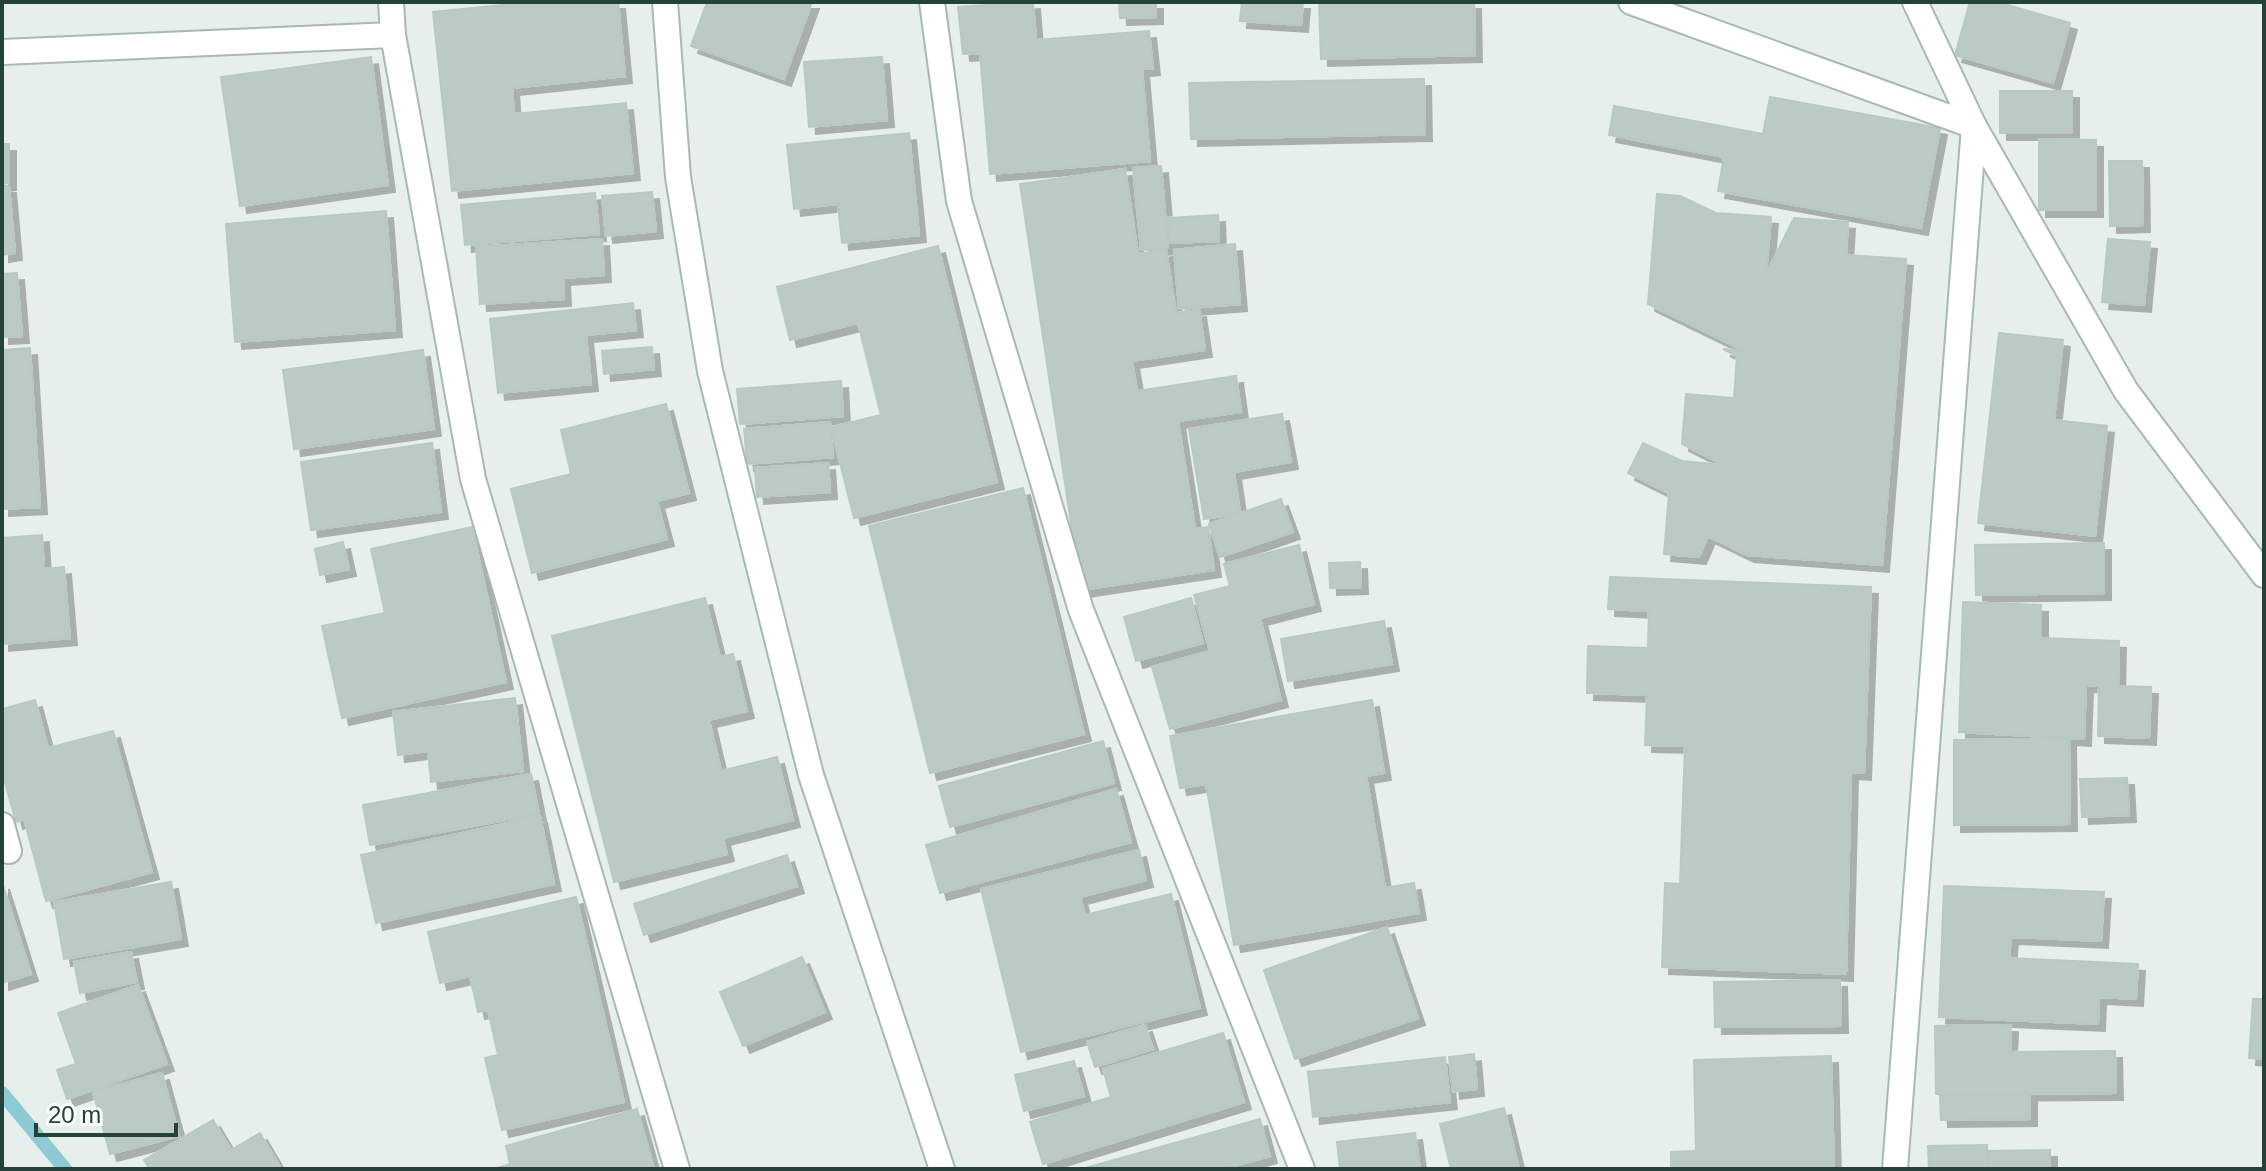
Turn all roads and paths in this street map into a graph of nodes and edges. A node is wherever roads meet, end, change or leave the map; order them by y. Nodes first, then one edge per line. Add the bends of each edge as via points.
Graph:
1 (391, 2) edge
2 (665, 2) edge
3 (932, 2) edge
4 (1631, 2) edge
5 (1915, 2) edge
6 (393, 35) junction
7 (2, 52) edge
8 (1974, 126) junction
9 (2264, 575) edge
10 (2, 825) edge
11 (9, 851) dead end
12 (677, 1169) edge
13 (942, 1169) edge
14 (1302, 1169) edge
15 (1895, 1169) edge

1 - 6 street
2 - 13 street via 678,177 710,371 811,775
3 - 14 street via 959,201 1081,610
4 - 8 street
5 - 8 street
6 - 7 street
6 - 12 street via 473,479
8 - 9 street via 2126,391
8 - 15 street
10 - 11 street

